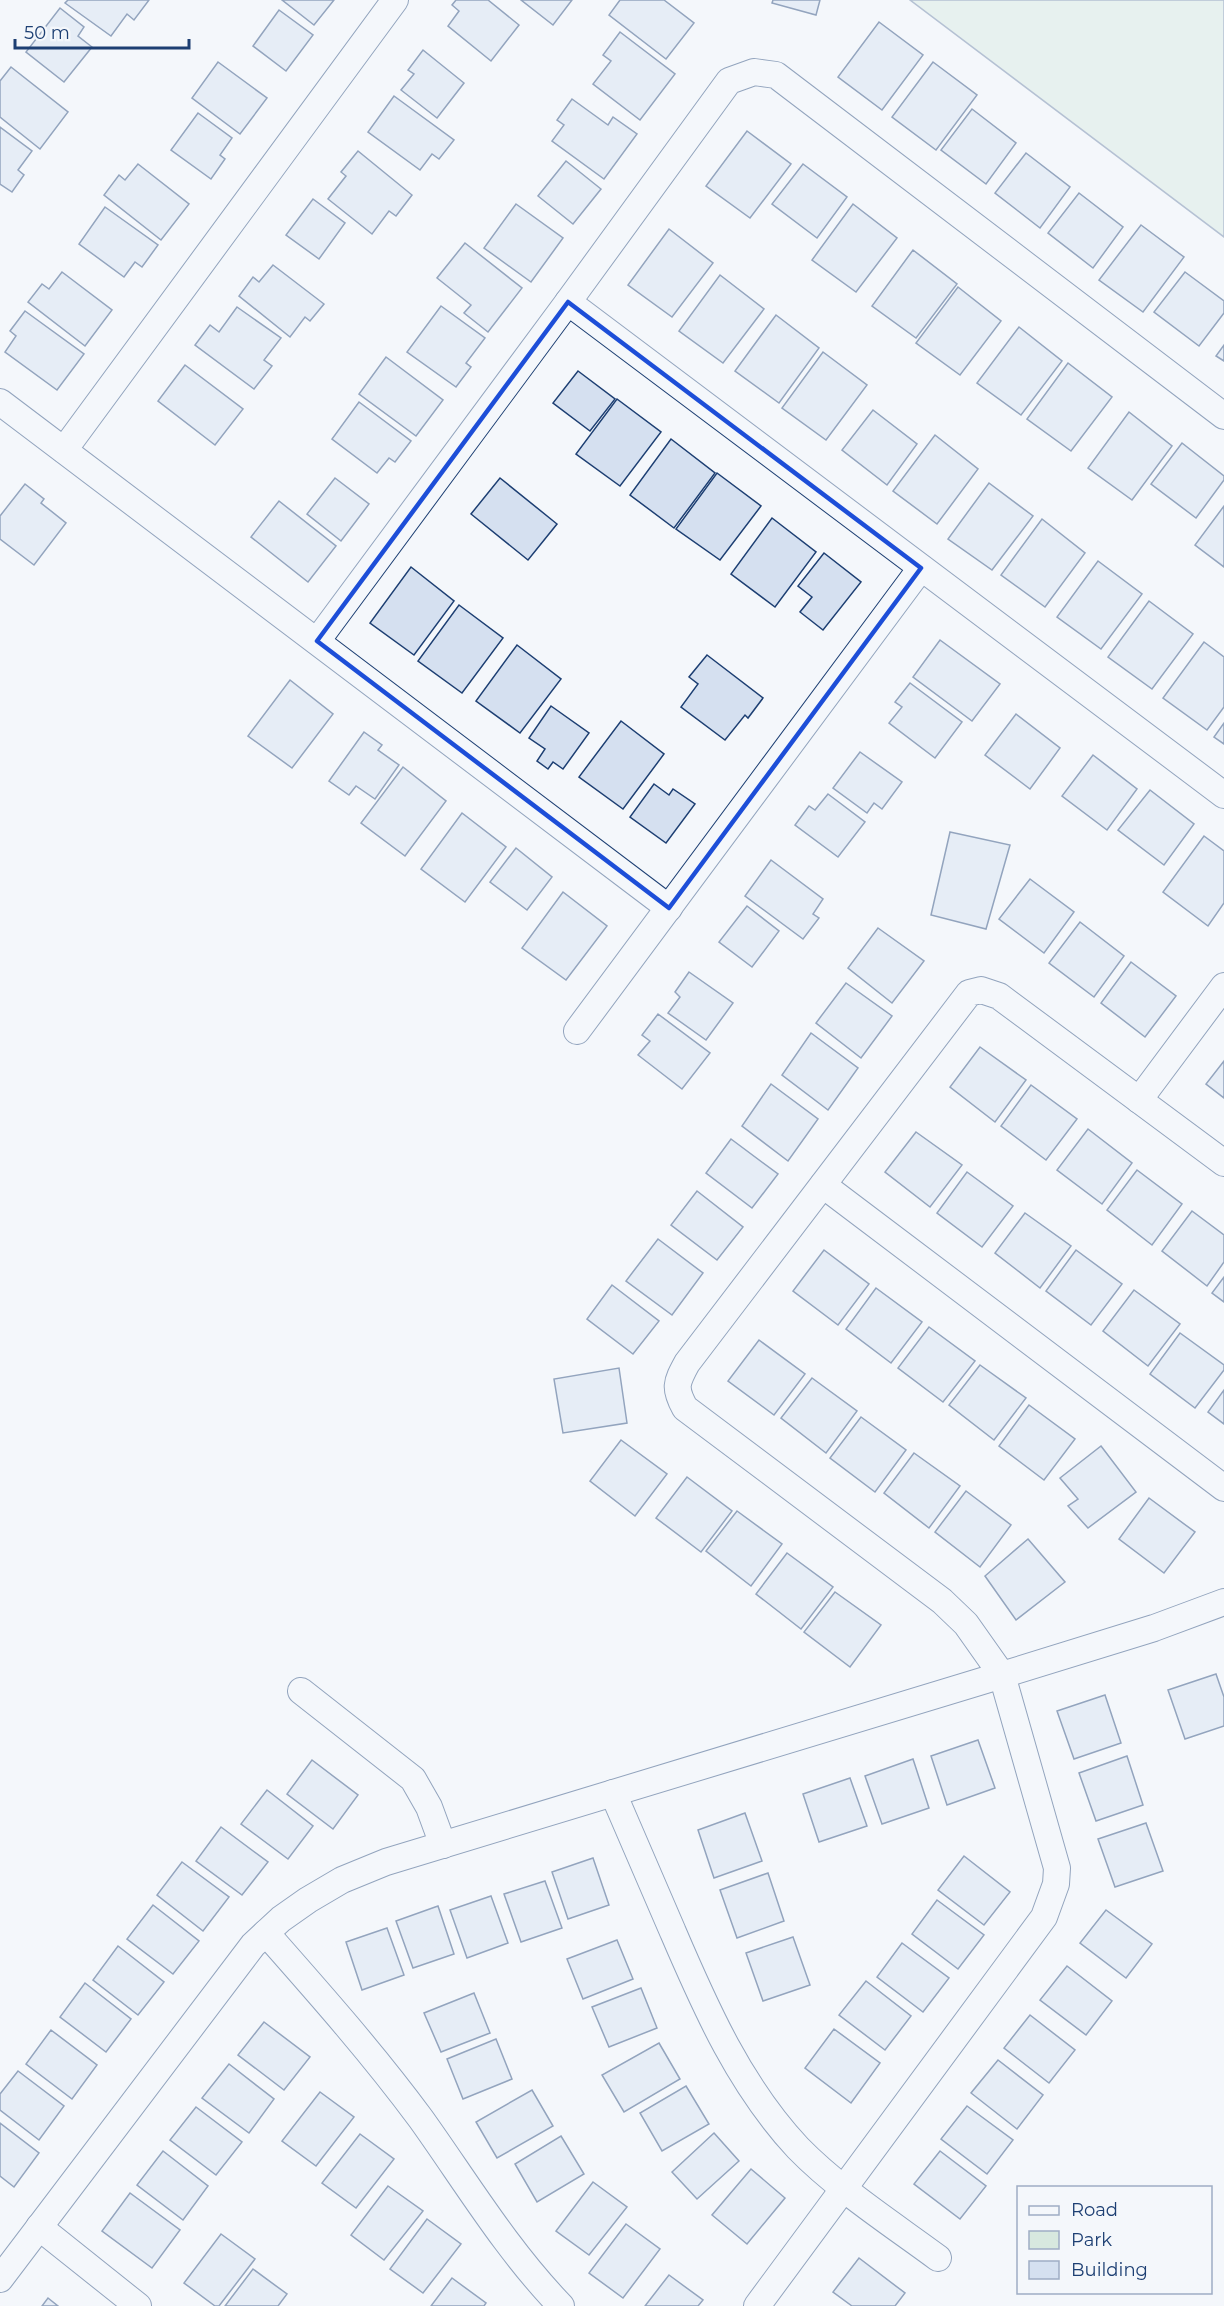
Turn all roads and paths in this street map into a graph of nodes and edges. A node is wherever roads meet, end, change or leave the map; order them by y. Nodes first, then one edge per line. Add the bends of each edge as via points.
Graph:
1 (395, 0) edge
2 (568, 302) junction
3 (0, 402) edge
4 (1224, 416) edge
5 (64, 450) junction
6 (921, 568) junction
7 (317, 641) junction
8 (1224, 795) edge
9 (669, 908) junction
10 (1224, 986) edge
11 (577, 1031) dead end
12 (1139, 1100) junction
13 (1224, 1163) edge
14 (823, 1185) junction
15 (1224, 1488) edge
16 (1224, 1602) edge
17 (1002, 1675) junction
18 (301, 1691) dead end
19 (613, 1793) junction
20 (442, 1845) junction
21 (266, 1933) junction
22 (845, 2188) junction
23 (39, 2227) junction
24 (938, 2258) dead end
25 (0, 2279) edge
26 (138, 2306) edge
27 (561, 2306) edge
28 (757, 2306) edge

1 - 5 street
2 - 4 street via 729,81 754,72 776,75
2 - 6 street
2 - 7 street
3 - 5 street
5 - 7 street
6 - 8 street
6 - 9 street
7 - 9 street
9 - 11 street
10 - 12 street
12 - 13 street
12 - 14 street via 999,996 981,990 969,993
14 - 15 street
14 - 17 street via 687,1363 678,1380 677,1394 685,1408 942,1601 966,1624
16 - 17 street
17 - 19 street
17 - 22 street via 1057,1868 1054,1892 1044,1917
18 - 20 street via 413,1779 429,1807
19 - 20 street
19 - 22 street via 694,1982 732,2059 799,2148
20 - 21 street via 342,1880
21 - 23 street via 228,1977
21 - 27 street via 351,2030 420,2119 488,2218
22 - 24 street
22 - 28 street
23 - 25 street
23 - 26 street

